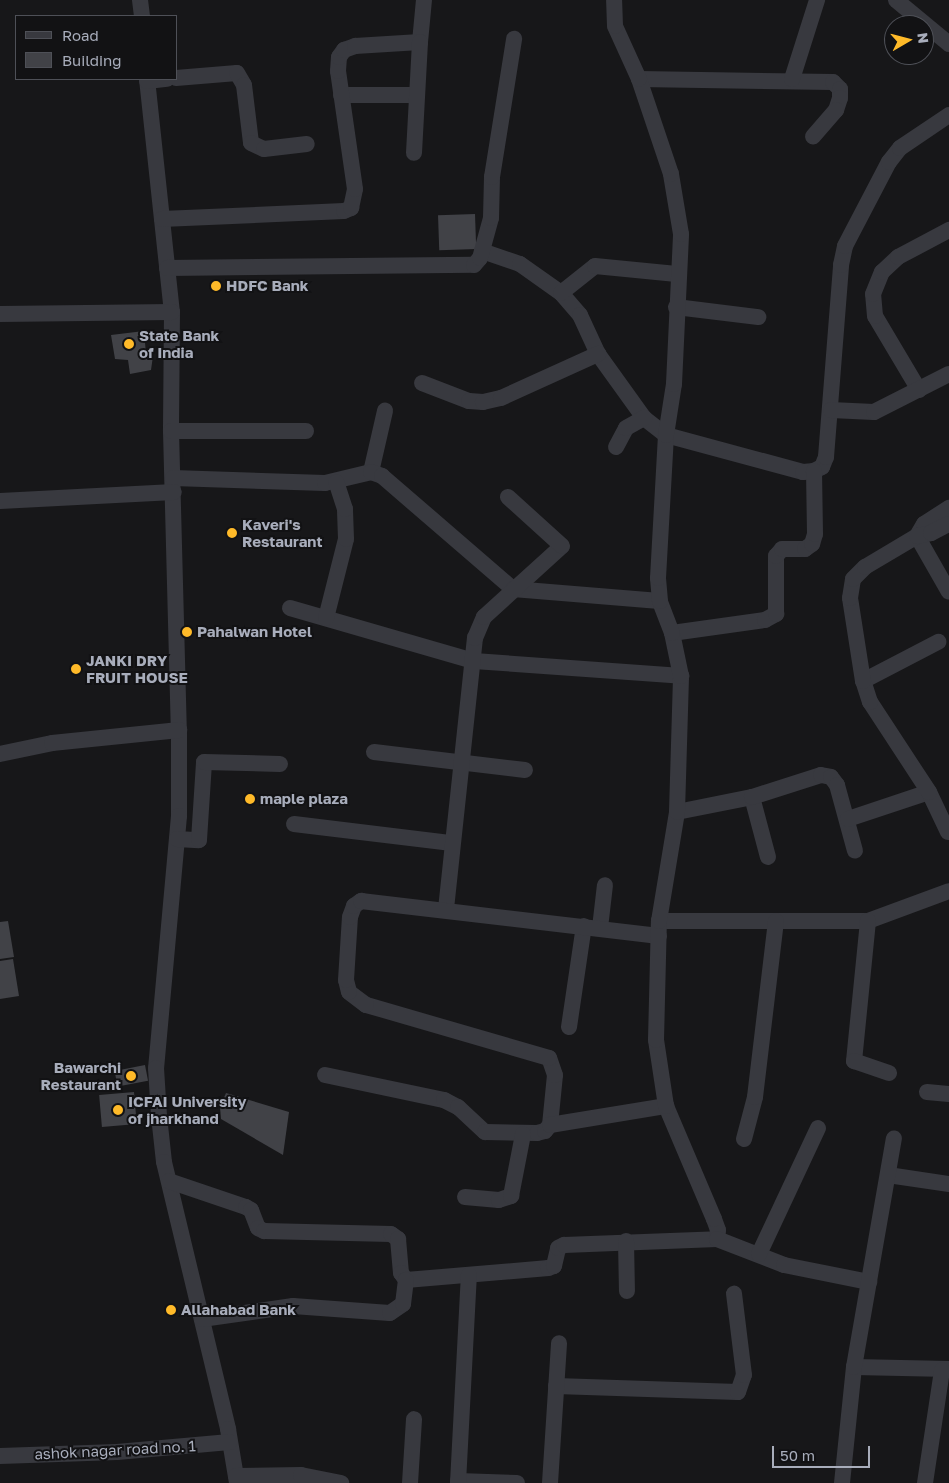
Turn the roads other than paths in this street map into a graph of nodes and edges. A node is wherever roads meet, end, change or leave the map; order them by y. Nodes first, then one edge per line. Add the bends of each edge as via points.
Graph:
1 (140, 0) edge
2 (424, 0) edge
3 (614, 0) edge
4 (817, 0) edge
5 (896, 0) edge
6 (142, 15) edge
7 (514, 39) dead end
8 (420, 42) junction
9 (949, 44) edge
10 (178, 78) edge
11 (639, 79) junction
12 (147, 80) edge
13 (792, 80) junction
14 (415, 94) junction
15 (341, 95) junction
16 (949, 115) edge
17 (813, 136) dead end
18 (307, 144) dead end
19 (414, 153) dead end
20 (162, 219) junction
21 (949, 230) edge
22 (482, 251) junction
23 (167, 268) junction
24 (677, 274) junction
25 (561, 293) junction
26 (676, 307) junction
27 (172, 312) junction
28 (0, 314) edge
29 (758, 317) dead end
30 (598, 354) junction
31 (949, 374) edge
32 (422, 383) dead end
33 (918, 390) junction
34 (831, 410) junction
35 (385, 412) dead end
36 (644, 418) junction
37 (306, 430) dead end
38 (171, 431) junction
39 (666, 436) junction
40 (616, 447) dead end
41 (814, 471) junction
42 (370, 472) junction
43 (336, 482) junction
44 (173, 485) junction
45 (508, 497) dead end
46 (0, 501) edge
47 (949, 508) edge
48 (949, 524) edge
49 (917, 536) junction
50 (513, 588) junction
51 (949, 592) edge
52 (660, 601) junction
53 (290, 608) dead end
54 (326, 618) junction
55 (672, 633) junction
56 (938, 642) dead end
57 (474, 661) junction
58 (681, 676) junction
59 (863, 681) junction
60 (179, 730) junction
61 (374, 752) dead end
62 (0, 754) edge
63 (460, 762) junction
64 (280, 764) dead end
65 (524, 770) dead end
66 (929, 792) junction
67 (752, 797) junction
68 (677, 812) junction
69 (848, 819) junction
70 (294, 824) dead end
71 (948, 832) edge
72 (178, 839) junction
73 (452, 843) junction
74 (855, 851) dead end
75 (768, 857) dead end
76 (605, 885) dead end
77 (949, 891) edge
78 (446, 909) junction
79 (776, 921) junction
80 (868, 922) junction
81 (584, 926) junction
82 (600, 928) junction
83 (659, 928) junction
84 (569, 1027) dead end
85 (889, 1073) dead end
86 (325, 1075) dead end
87 (926, 1092) dead end
88 (949, 1094) edge
89 (666, 1106) junction
90 (550, 1125) junction
91 (818, 1128) dead end
92 (523, 1134) junction
93 (894, 1138) dead end
94 (744, 1139) dead end
95 (888, 1175) junction
96 (169, 1181) junction
97 (949, 1184) edge
98 (465, 1197) dead end
99 (716, 1239) junction
100 (626, 1241) junction
101 (759, 1254) junction
102 (469, 1275) junction
103 (406, 1280) junction
104 (869, 1282) junction
105 (627, 1291) dead end
106 (734, 1294) dead end
107 (202, 1319) junction
108 (559, 1343) dead end
109 (854, 1367) junction
110 (945, 1370) edge
111 (556, 1386) junction
112 (414, 1419) dead end
113 (230, 1442) junction
114 (1, 1453) edge
115 (236, 1479) edge
116 (458, 1482) edge
117 (341, 1483) edge
118 (410, 1483) edge
119 (517, 1483) edge
120 (550, 1483) edge
121 (842, 1483) edge
122 (925, 1483) edge

1 - 6 street
2 - 8 street
3 - 11 street via 615,26
4 - 13 street
5 - 9 street
7 - 22 street via 492,177 491,218
8 - 14 street
8 - 15 street via 355,46 344,50 339,58 338,71
10 - 18 street via 237,73 244,85 251,143 264,148
11 - 13 street
11 - 24 street via 672,174 681,234
12 - 20 street
13 - 17 street via 833,82 840,89 836,110
14 - 15 street
14 - 19 street
15 - 20 street via 355,189 350,208
16 - 34 street via 900,148 889,162 845,246
20 - 23 street
21 - 33 street via 898,257 882,272 873,294 875,316
22 - 23 street via 474,265 465,267
22 - 25 street via 520,264
23 - 27 street
24 - 25 street via 594,266
24 - 26 street
25 - 30 street via 580,315
26 - 29 street
26 - 39 street via 674,384
27 - 28 street
27 - 38 street
30 - 32 street via 501,398 483,402 469,401
30 - 36 street
31 - 33 street
33 - 34 street via 874,412
34 - 41 street via 826,457 822,467
35 - 42 street
36 - 39 street
36 - 40 street via 626,428
37 - 38 street
38 - 44 street
39 - 41 street via 803,472
39 - 52 street via 658,578
41 - 55 street via 815,534 812,544 805,548 782,550 776,556 776,614 764,620
42 - 43 street
42 - 50 street via 382,476
43 - 44 street
43 - 54 street via 345,509 346,539
44 - 46 street
44 - 60 street
45 - 50 street via 562,546
47 - 49 street via 924,524
48 - 49 street
49 - 51 street
49 - 59 street via 864,567 852,579 850,598
50 - 52 street
50 - 57 street via 479,626
52 - 55 street
53 - 54 street
54 - 57 street
55 - 58 street
56 - 59 street
57 - 58 street
57 - 63 street
58 - 68 street
59 - 66 street via 870,702
60 - 62 street via 52,744
60 - 72 street
61 - 63 street
63 - 65 street
63 - 73 street
64 - 72 street via 204,762 199,840
66 - 69 street
66 - 71 street
67 - 68 street
67 - 69 street via 821,775 831,777 837,785
67 - 75 street
68 - 83 street
69 - 74 street
70 - 73 street
72 - 96 street via 156,1068 163,1153
73 - 78 street
76 - 82 street
77 - 80 street
78 - 81 street
78 - 90 street via 370,900 354,906 346,980 349,992 366,1005 550,1058 555,1075
79 - 80 street
79 - 83 street
79 - 94 street via 755,1097
80 - 85 street via 854,1061
81 - 82 street
81 - 84 street
82 - 83 street
83 - 89 street via 656,1040
86 - 92 street via 444,1100 458,1107 485,1132
87 - 88 street
89 - 90 street
89 - 99 street via 714,1219 718,1230
90 - 92 street via 545,1131
91 - 101 street
92 - 98 street via 511,1196 499,1200
93 - 95 street
95 - 97 street
95 - 104 street
96 - 103 street via 246,1207 251,1210 258,1228 264,1231 391,1234 398,1239 401,1273
96 - 107 street
99 - 100 street
99 - 101 street
100 - 102 street via 564,1245 558,1248 554,1266 548,1268
100 - 105 street
101 - 104 street via 784,1265
102 - 103 street
102 - 116 street
103 - 107 street via 403,1304 390,1313 294,1306
104 - 109 street
106 - 111 street via 744,1375 738,1392
107 - 113 street
108 - 111 street
109 - 110 street
109 - 121 street
110 - 122 street
111 - 120 street
112 - 118 street
113 - 114 street, ashok nagar road no. 1 via 117,1452
113 - 115 street
115 - 117 street via 301,1475
116 - 119 street

